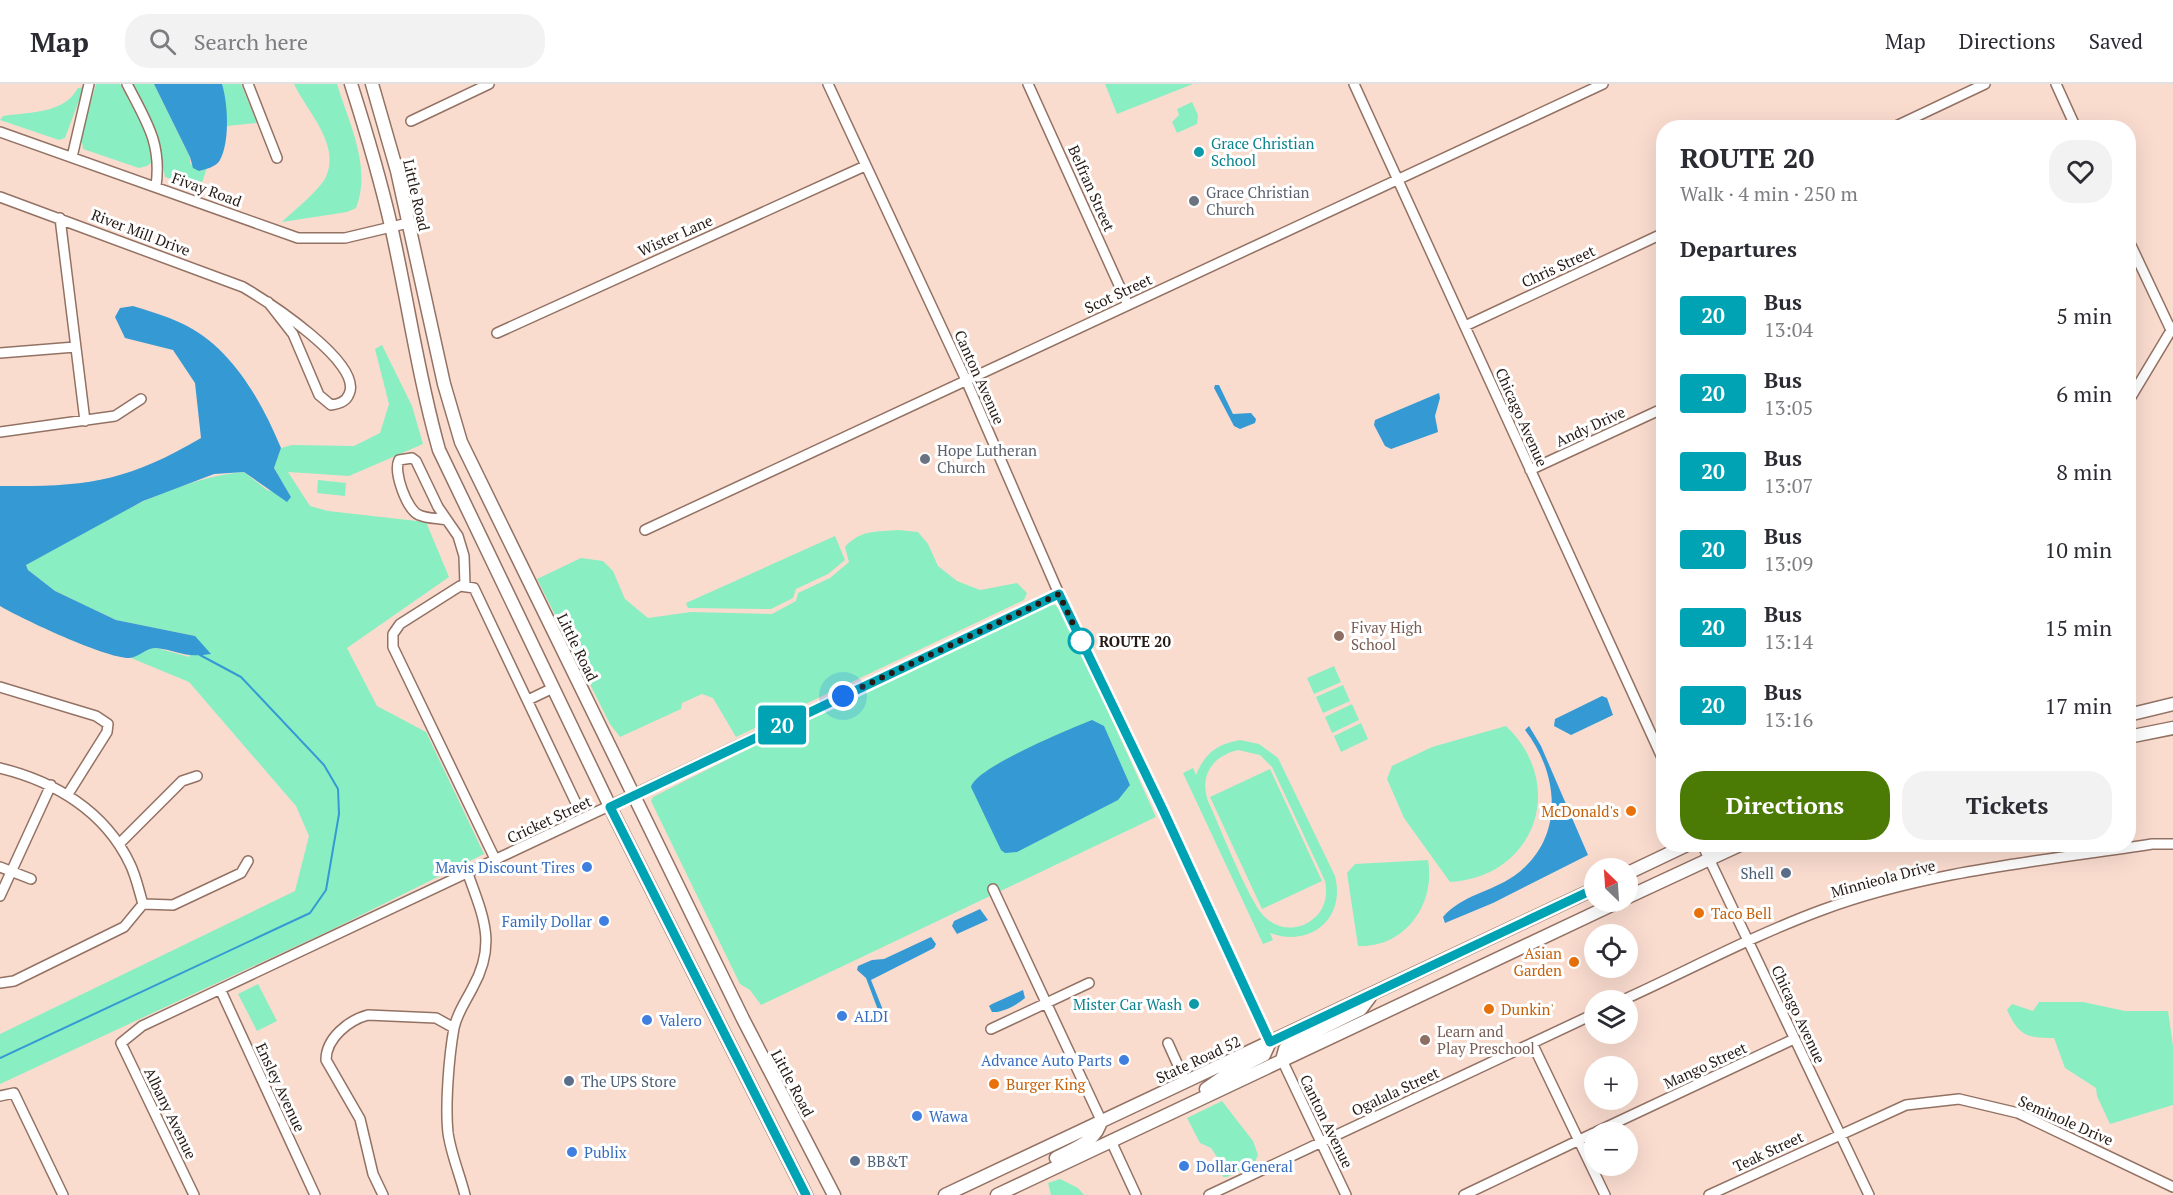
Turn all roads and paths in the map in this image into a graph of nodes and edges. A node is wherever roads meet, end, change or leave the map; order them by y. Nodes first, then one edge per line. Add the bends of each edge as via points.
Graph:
1 (90, 84) edge
2 (127, 84) edge
3 (248, 84) edge
4 (351, 84) edge
5 (372, 84) edge
6 (489, 84) edge
7 (828, 84) edge
8 (1028, 84) edge
9 (1354, 84) edge
10 (1603, 84) edge
11 (1985, 84) edge
12 (2056, 84) edge
13 (1909, 120) edge
14 (2072, 120) edge
15 (411, 121) dead end
16 (0, 132) edge
17 (72, 157) junction
18 (277, 158) dead end
19 (865, 166) junction
20 (1398, 179) junction
21 (156, 186) junction
22 (0, 197) edge
23 (60, 218) junction
24 (408, 223) junction
25 (391, 226) junction
26 (1656, 237) edge
27 (2136, 255) edge
28 (268, 302) junction
29 (1128, 305) junction
30 (1465, 326) junction
31 (2172, 328) edge
32 (497, 333) dead end
33 (75, 347) junction
34 (0, 353) edge
35 (966, 380) junction
36 (2136, 389) edge
37 (141, 399) dead end
38 (1656, 412) edge
39 (85, 421) junction
40 (0, 432) edge
41 (1530, 470) junction
42 (447, 520) junction
43 (645, 530) dead end
44 (465, 585) junction
45 (1059, 594) junction
46 (0, 687) edge
47 (553, 688) junction
48 (528, 700) junction
49 (2173, 704) edge
50 (2136, 713) edge
51 (2173, 728) edge
52 (2136, 735) edge
53 (1656, 745) edge
54 (0, 768) edge
55 (197, 777) dead end
56 (51, 785) junction
57 (68, 794) junction
58 (634, 795) junction
59 (576, 803) dead end
60 (610, 807) junction
61 (119, 844) junction
62 (2173, 844) edge
63 (2136, 846) edge
64 (1672, 852) edge
65 (1706, 852) edge
66 (1726, 852) edge
67 (2099, 852) edge
68 (1709, 860) junction
69 (248, 861) dead end
70 (496, 861) junction
71 (0, 867) edge
72 (1638, 868) edge
73 (12, 872) junction
74 (468, 874) junction
75 (31, 879) dead end
76 (993, 890) dead end
77 (1638, 892) edge
78 (1584, 894) edge
79 (0, 896) edge
80 (143, 904) junction
81 (1597, 912) edge
82 (1748, 942) junction
83 (0, 983) edge
84 (1089, 983) dead end
85 (220, 991) junction
86 (1638, 993) edge
87 (1373, 994) junction
88 (1046, 1003) junction
89 (1584, 1019) edge
90 (454, 1028) junction
91 (992, 1029) dead end
92 (1794, 1039) junction
93 (1270, 1042) junction
94 (121, 1043) joint
95 (1168, 1043) dead end
96 (1532, 1043) junction
97 (1282, 1060) junction
98 (1185, 1081) junction
99 (0, 1096) edge
100 (1173, 1111) junction
101 (1101, 1120) junction
102 (1618, 1122) edge
103 (1131, 1131) junction
104 (1839, 1134) junction
105 (1584, 1138) edge
106 (1111, 1141) junction
107 (1579, 1141) junction
108 (1321, 1142) junction
109 (1032, 1178) junction
110 (2173, 1187) edge
111 (63, 1195) edge
112 (194, 1195) edge
113 (315, 1195) edge
114 (383, 1195) edge
115 (465, 1195) edge
116 (806, 1195) edge
117 (834, 1195) edge
118 (945, 1195) edge
119 (997, 1195) edge
120 (1136, 1195) edge
121 (1209, 1195) edge
122 (1346, 1195) edge
123 (1464, 1195) edge
124 (1605, 1195) edge
125 (1709, 1195) edge
126 (1869, 1195) edge

1 - 17 street
2 - 21 street via 155,141 159,160
3 - 18 street
4 - 25 main road
5 - 24 main road, Little Road via 398,171
6 - 15 street
7 - 19 street, Canton Avenue
8 - 29 street, Belfran Street
9 - 20 street, Chicago Avenue
10 - 20 street, Scot Street
11 - 13 street
12 - 14 street
16 - 17 street, Fivay Road
17 - 21 street, Fivay Road
19 - 32 street, Wister Lane
19 - 35 street, Canton Avenue
20 - 29 street, Scot Street
20 - 30 street, Chicago Avenue
21 - 25 street, Fivay Road via 298,238 345,238
22 - 23 street, River Mill Drive
23 - 28 street, River Mill Drive via 243,287
23 - 33 street
24 - 25 street, Fivay Road
24 - 58 main road, Little Road via 461,442
25 - 47 main road via 422,392 439,450
26 - 30 street, Chris Street
27 - 31 street
28 - 28 street, River Mill Drive via 293,334 319,395 331,405 345,401 351,385 338,363 304,326
29 - 35 street, Scot Street
30 - 41 street, Chicago Avenue
31 - 36 street
33 - 34 street
33 - 39 street
35 - 43 street, Scot Street
35 - 45 street, Canton Avenue
37 - 39 street via 115,416
38 - 41 street, Andy Drive
39 - 40 street
41 - 53 street, Chicago Avenue
42 - 42 street via 416,461 399,460 399,482 412,511
42 - 44 street via 461,545
44 - 48 street via 478,593
44 - 70 street via 400,624 392,639
45 - 58 street, Cricket Street
45 - 93 street, Canton Avenue
46 - 57 street via 96,716 108,724 107,732
47 - 48 street
47 - 60 main road
48 - 59 street
49 - 50 main road
51 - 52 main road
54 - 56 street
55 - 61 street via 182,781
56 - 57 street
56 - 73 street
57 - 61 street
58 - 60 street, Cricket Street
58 - 117 main road, Little Road
60 - 70 street, Cricket Street
60 - 116 main road
61 - 80 street via 131,864
62 - 63 street, Minnieola Drive
64 - 72 main road
65 - 68 street, Chicago Avenue
66 - 68 main road
67 - 82 street, Minnieola Drive via 1955,874 1822,910
68 - 77 main road
68 - 82 street, Chicago Avenue
69 - 80 street via 241,873 173,905
70 - 74 street, Cricket Street
71 - 73 street
73 - 75 street
73 - 79 street
74 - 85 street, Cricket Street
74 - 90 street via 488,944 482,969 459,1010
76 - 88 street
78 - 87 main road, State Road 52
80 - 83 street via 124,927 14,981
81 - 97 main road
82 - 86 street
82 - 92 street, Chicago Avenue
84 - 88 street
85 - 94 street, Cricket Street via 150,1022
85 - 113 street, Ensley Avenue
87 - 93 main road, State Road 52
87 - 97 main road via 1361,1009 1292,1043
88 - 91 street
88 - 101 street
89 - 96 street, Ogalala Street
90 - 114 street via 436,1018 368,1015 360,1017 330,1042 326,1060 360,1119 373,1174
90 - 115 street via 448,1135
92 - 102 street, Mango Street
92 - 104 street, Chicago Avenue
93 - 98 main road, State Road 52
93 - 100 main road via 1264,1055 1229,1073
94 - 112 street, Albany Avenue
95 - 98 street
96 - 107 street
96 - 108 street, Ogalala Street
97 - 100 main road
97 - 108 street, Canton Avenue
98 - 101 main road, State Road 52
99 - 111 street via 14,1093
100 - 103 main road
101 - 103 main road
101 - 109 main road via 1100,1130 1090,1139 1046,1164
101 - 118 main road, State Road 52
103 - 106 main road
104 - 110 street, Seminole Drive via 1906,1105 1959,1100 2018,1113
104 - 125 street, Teak Street
104 - 126 street, Chicago Avenue
105 - 107 street, Mango Street
106 - 109 main road
106 - 120 street
107 - 123 street, Mango Street
107 - 124 street
108 - 121 street, Ogalala Street
108 - 122 street, Canton Avenue
109 - 119 main road

